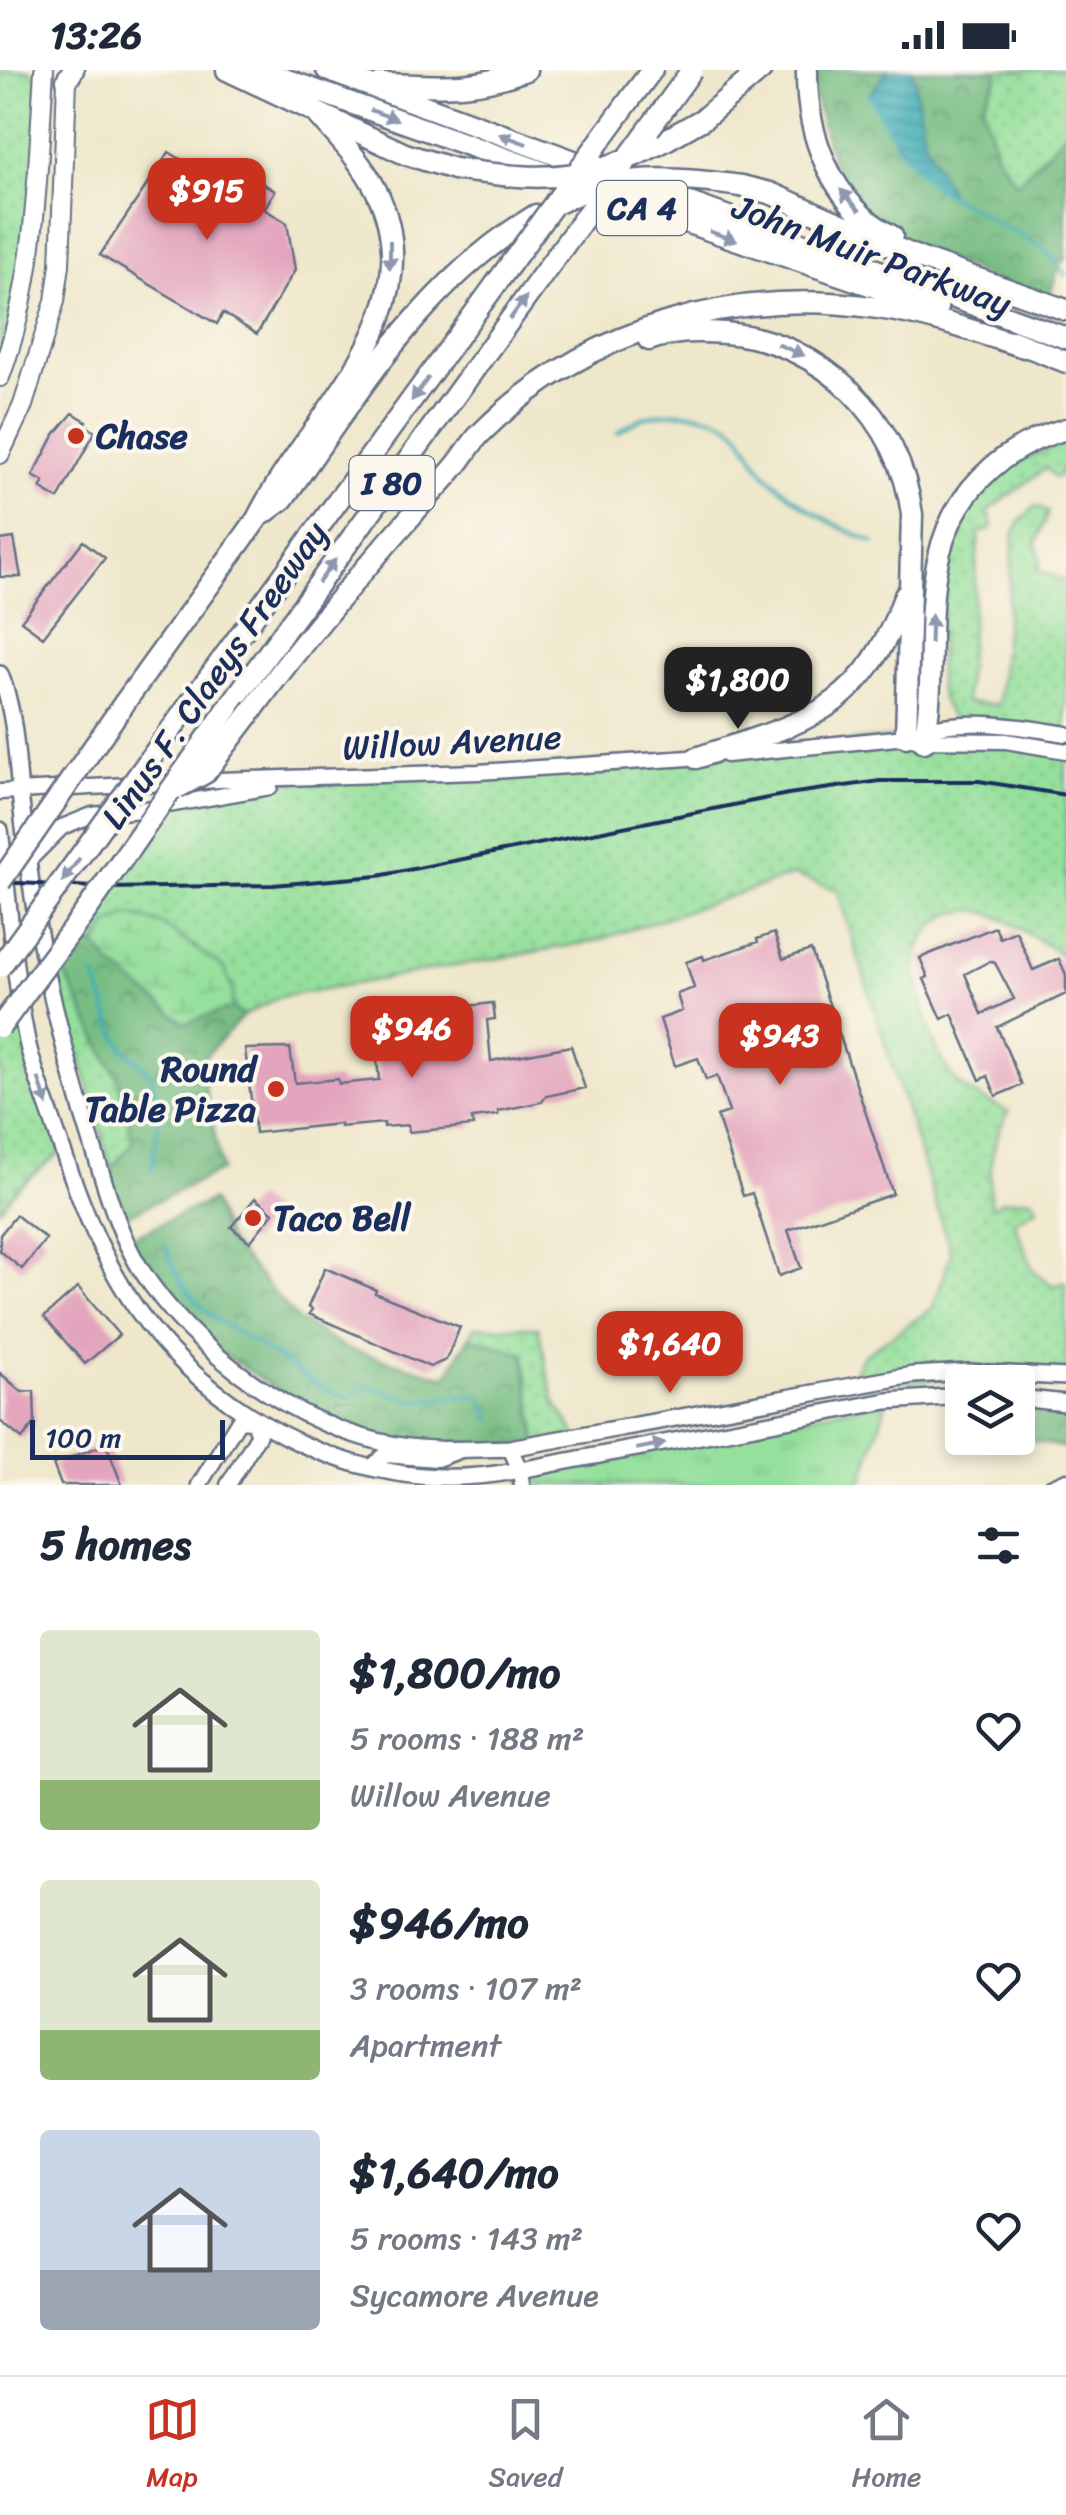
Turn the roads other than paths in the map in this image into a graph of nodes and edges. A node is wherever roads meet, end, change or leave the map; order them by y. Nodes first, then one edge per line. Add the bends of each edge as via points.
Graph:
1 (44, 70) edge
2 (228, 70) edge
3 (259, 70) edge
4 (327, 70) edge
5 (526, 70) edge
6 (652, 70) edge
7 (692, 70) edge
8 (761, 70) edge
9 (807, 70) edge
10 (69, 73) edge
11 (364, 84) junction
12 (315, 111) junction
13 (960, 273) junction
14 (1066, 310) edge
15 (1066, 338) edge
16 (1024, 346) junction
17 (1066, 362) edge
18 (0, 377) edge
19 (1066, 429) edge
20 (0, 454) edge
21 (456, 466) junction
22 (256, 519) junction
23 (911, 579) junction
24 (0, 674) edge
25 (1066, 734) edge
26 (919, 735) junction
27 (1066, 751) edge
28 (696, 758) junction
29 (330, 778) junction
30 (20, 791) junction
31 (0, 792) edge
32 (171, 792) junction
33 (0, 830) edge
34 (29, 860) junction
35 (0, 882) edge
36 (38, 927) junction
37 (6, 929) edge
38 (0, 967) edge
39 (0, 1026) edge
40 (1066, 1378) edge
41 (272, 1395) junction
42 (945, 1397) edge
43 (1035, 1399) edge
44 (1066, 1402) edge
45 (254, 1419) junction
46 (510, 1448) junction
47 (461, 1450) junction
48 (372, 1467) junction
49 (392, 1473) junction
50 (521, 1478) edge
51 (1066, 1478) edge
52 (504, 1479) edge
53 (198, 1485) edge
54 (228, 1485) edge
55 (439, 1485) edge
56 (1050, 1485) edge

1 - 18 main road via 28,281
2 - 12 highway
3 -> 16 highway, John Muir Parkway / CA 4 via 971,320
4 - 11 highway, John Muir Parkway / CA 4
5 - 11 highway via 452,88
6 -> 38 highway, Linus F. Claeys Freeway / I 80, bridge
32 -> 7 highway, Linus F. Claeys Freeway / I 80, bridge
8 - 12 highway, bridge via 658,146 604,168 542,177 454,169 405,154
13 -> 9 highway via 882,231 841,192 812,131
10 - 20 main road via 55,301 23,405
15 -> 11 highway, John Muir Parkway / CA 4
12 -> 22 highway via 352,152 384,209 390,288 364,358
13 - 14 highway
13 - 22 highway, bridge via 741,186 676,178 621,182 570,197 475,256 444,285 411,320 282,499
16 - 17 highway, John Muir Parkway / CA 4
16 - 21 highway via 922,316 851,304 767,302 710,310 652,326 561,370 478,435
26 -> 19 highway via 934,574 950,521 993,467
21 -> 23 highway via 517,412 614,354 696,331 775,343 824,367 884,432 909,490
21 - 32 highway, bridge via 320,621 205,773
22 - 35 highway, bridge
23 - 26 highway
23 - 28 highway via 886,643 838,699 804,722
24 - 30 main road via 13,720
25 - 26 street, Willow Avenue via 1010,726
26 - 27 street, Willow Avenue
26 - 28 street, Willow Avenue
28 - 29 street, Willow Avenue
29 - 30 street, Willow Avenue
29 - 34 street via 92,815 62,827
30 - 31 street, Willow Avenue
30 - 34 main road
32 - 39 highway, Linus F. Claeys Freeway / I 80, bridge
33 - 37 main road
34 - 36 main road
36 - 37 street
36 - 41 main road via 76,1096 140,1268 236,1372
37 -> 45 main road via 27,1043 111,1268 152,1330
40 - 46 main road via 913,1375
41 - 45 street
41 - 47 main road via 340,1430 396,1445
50 -> 42 main road via 887,1401
43 - 44 main road
45 - 48 main road
45 - 53 street via 239,1420
45 - 54 street via 259,1434
46 - 47 main road
46 - 50 street
46 - 52 street
47 - 48 street via 437,1460 386,1455
48 - 49 main road
49 - 52 main road
49 - 55 street
50 - 52 main road
51 - 56 street

